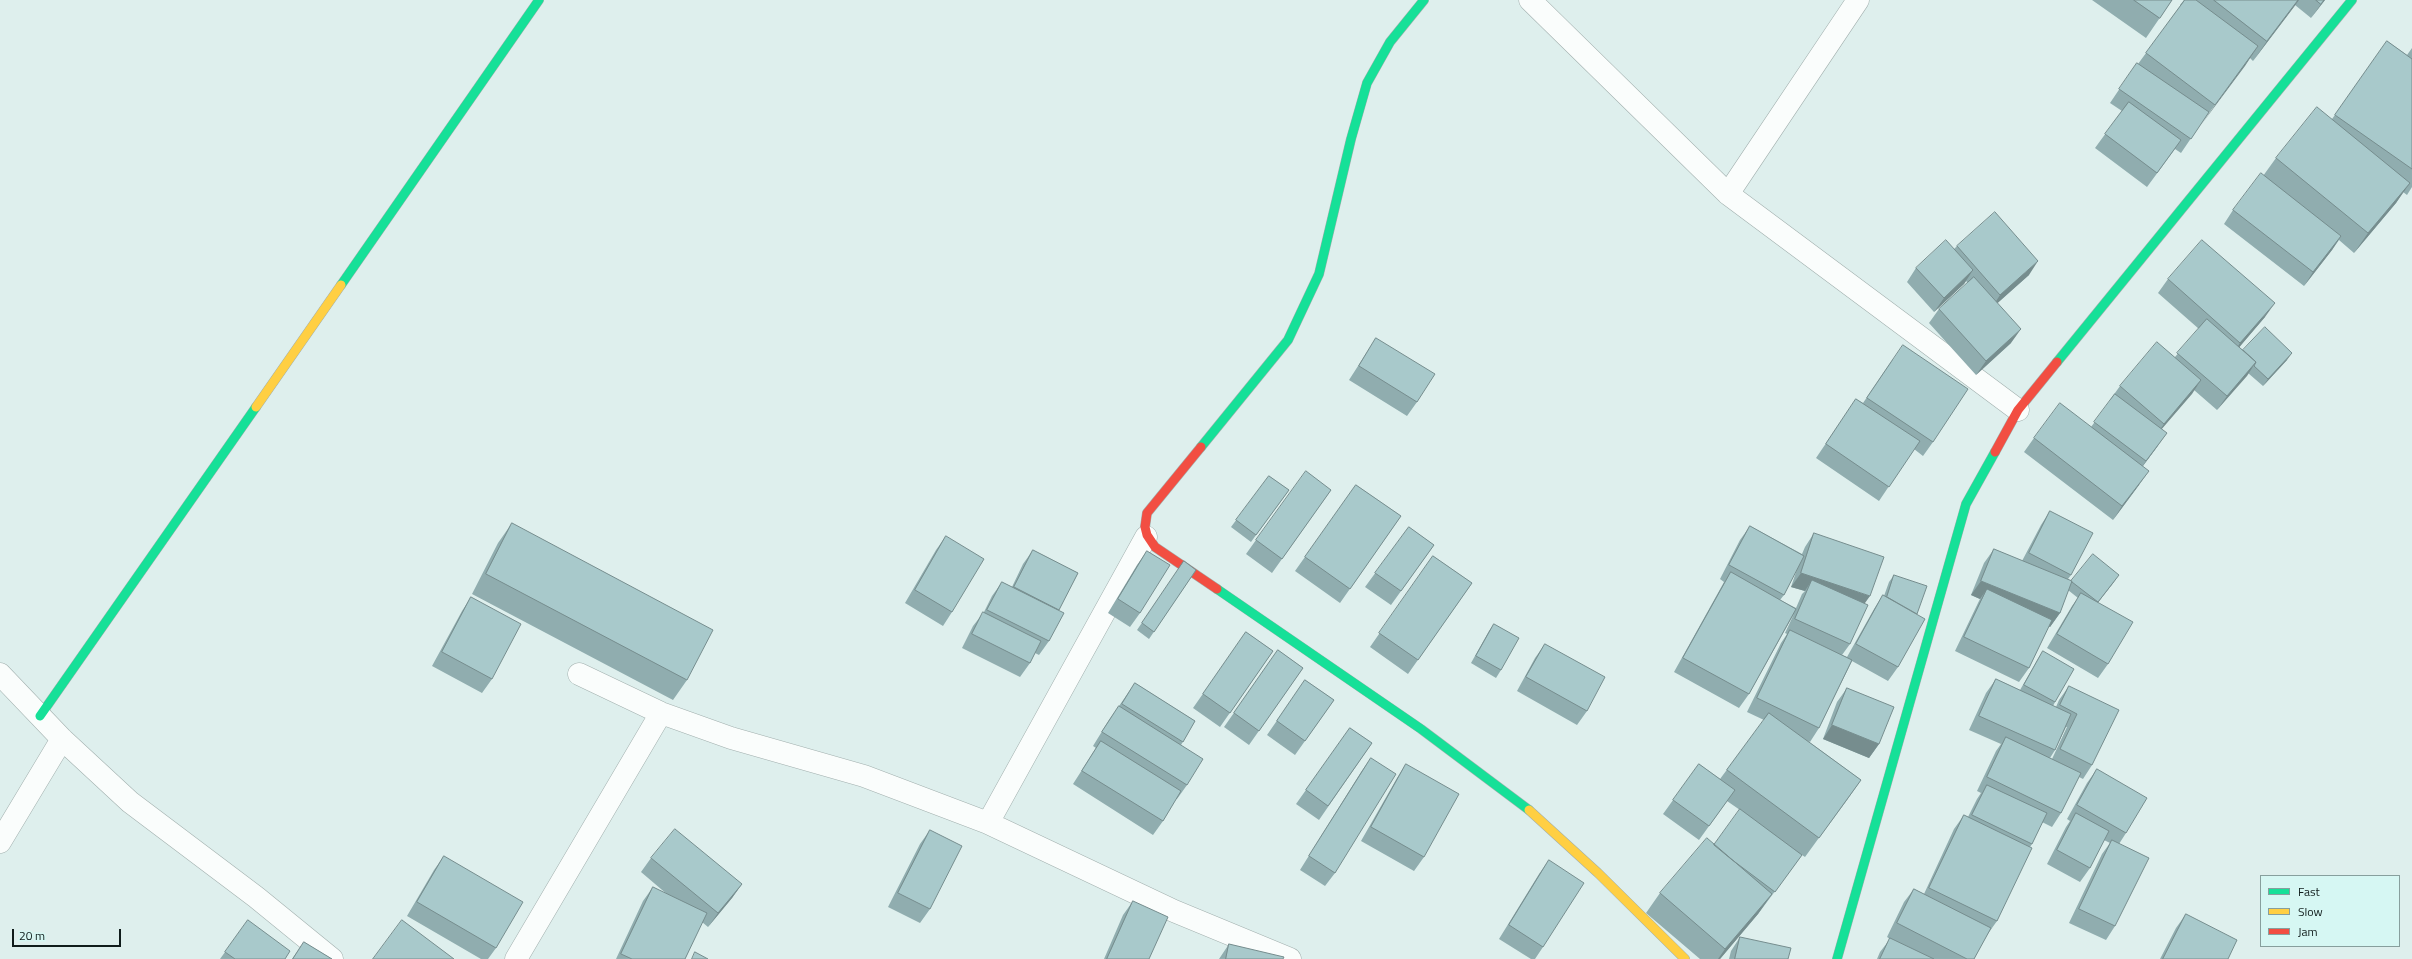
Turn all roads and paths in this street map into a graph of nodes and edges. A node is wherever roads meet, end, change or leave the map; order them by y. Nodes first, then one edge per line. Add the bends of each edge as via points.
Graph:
1 (539, 0) edge
2 (1424, 0) edge
3 (1530, 0) edge
4 (1858, 0) edge
5 (2352, 0) edge
6 (1728, 194) junction
7 (2018, 410) junction
8 (1146, 537) junction
9 (0, 674) edge
10 (579, 674) dead end
11 (662, 713) junction
12 (40, 716) junction
13 (62, 739) junction
14 (988, 823) junction
15 (0, 842) edge
16 (332, 959) edge
17 (516, 959) edge
18 (1290, 959) edge
19 (1685, 959) edge
20 (1837, 959) edge

1 - 12 street
2 - 8 street via 1390,42 1367,83 1319,274 1288,340 1147,513 1144,524
3 - 6 street
4 - 6 street
5 - 7 street
6 - 7 street
7 - 20 street via 1966,504
8 - 14 street
8 - 19 street via 1155,547 1435,739 1508,794 1590,866
9 - 12 street
10 - 11 street
11 - 14 street via 731,738 864,776
11 - 17 street
12 - 13 street
13 - 15 street
13 - 16 street via 130,802 256,897
14 - 18 street via 1174,912

